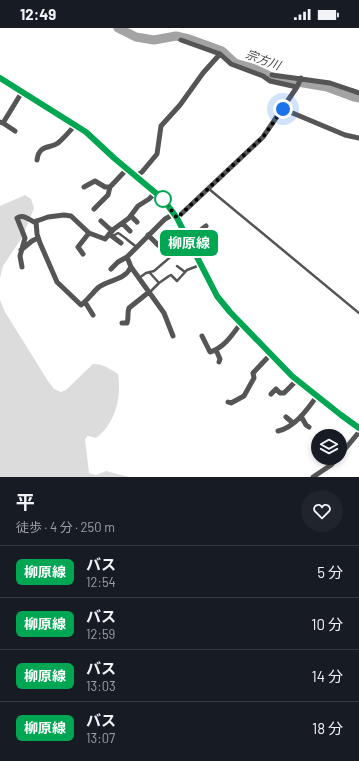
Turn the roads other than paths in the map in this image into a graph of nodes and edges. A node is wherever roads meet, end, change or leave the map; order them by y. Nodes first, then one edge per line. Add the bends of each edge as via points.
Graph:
1 (181, 40) dead end
2 (220, 54) junction
3 (272, 75) dead end
4 (0, 78) edge
5 (301, 79) junction
6 (297, 87) junction
7 (22, 92) junction
8 (359, 93) edge
9 (283, 109) junction
10 (2, 122) edge
11 (75, 125) junction
12 (15, 131) dead end
13 (359, 138) edge
14 (37, 160) dead end
15 (127, 169) junction
16 (136, 176) junction
17 (84, 187) dead end
18 (110, 187) junction
19 (209, 189) junction
20 (155, 192) junction
21 (94, 209) dead end
22 (131, 216) junction
23 (176, 216) junction
24 (36, 221) junction
25 (101, 221) dead end
26 (137, 222) dead end
27 (123, 224) junction
28 (206, 226) dead end
29 (130, 231) dead end
30 (89, 233) junction
31 (111, 234) junction
32 (148, 235) junction
33 (38, 238) junction
34 (187, 239) junction
35 (121, 242) dead end
36 (179, 242) junction
37 (158, 245) dead end
38 (174, 246) joint
39 (137, 247) junction
40 (184, 248) dead end
41 (21, 250) junction
42 (83, 254) dead end
43 (127, 257) junction
44 (201, 265) junction
45 (176, 266) dead end
46 (22, 267) dead end
47 (132, 267) junction
48 (111, 269) dead end
49 (186, 272) junction
50 (150, 273) junction
51 (139, 278) junction
52 (159, 283) junction
53 (149, 292) junction
54 (85, 302) junction
55 (359, 312) edge
56 (93, 315) dead end
57 (122, 323) dead end
58 (241, 323) junction
59 (173, 336) dead end
60 (202, 336) dead end
61 (216, 350) junction
62 (270, 355) junction
63 (219, 362) dead end
64 (297, 380) junction
65 (271, 394) dead end
66 (317, 396) junction
67 (228, 402) dead end
68 (301, 416) junction
69 (286, 417) dead end
70 (293, 423) junction
71 (309, 427) dead end
72 (359, 428) edge
73 (278, 431) dead end
74 (359, 432) edge
75 (347, 447) edge
76 (331, 465) edge
77 (314, 477) edge

1 - 2 street
2 - 6 street via 238,67 270,80
2 - 16 street via 162,126 157,154
3 - 5 street
4 - 7 street
5 - 6 street
5 - 8 street via 330,83
6 - 9 street
7 - 10 street
7 - 11 street
9 - 13 street via 345,135
9 - 19 street via 263,137
10 - 12 street
11 - 14 street via 56,144 43,149
11 - 15 street
15 - 16 street
15 - 18 street
16 - 20 street
17 - 18 street via 95,181
18 - 21 street via 108,196
19 - 23 street
19 - 55 lane
20 - 22 street via 138,206
20 - 23 street
22 - 26 street
22 - 27 street
23 - 32 street via 165,220
23 - 34 street
24 - 30 street via 70,216
24 - 33 street
24 - 41 street via 23,216 17,218 25,238
25 - 31 street
27 - 29 street
27 - 31 street
28 - 34 street
30 - 31 street via 105,238
30 - 42 street via 78,247
31 - 35 street
31 - 39 lane via 120,234
32 - 37 street
32 - 39 street
33 - 41 street
33 - 54 street via 57,282 81,305
34 - 36 street
34 - 44 street
36 - 38 street
36 - 40 street
38 - 50 lane via 175,253
39 - 43 street
41 - 46 street
43 - 47 street
43 - 48 street
44 - 49 lane
44 - 58 street via 217,296
45 - 49 lane
47 - 51 street
47 - 54 street via 124,277 100,287
49 - 52 lane via 177,281 171,275
50 - 51 lane
50 - 52 lane
51 - 53 street
52 - 53 lane
53 - 57 street via 129,308 127,323
53 - 59 street via 164,313
54 - 56 street
58 - 61 street via 231,337
58 - 62 street
60 - 61 street via 210,352
61 - 63 street
62 - 64 street
62 - 67 street via 253,373 254,378 244,396
64 - 65 street via 284,393 276,390
64 - 66 street
66 - 68 street
66 - 72 street
68 - 70 street
68 - 71 street
69 - 70 street
70 - 73 street
74 - 75 street
76 - 77 street

